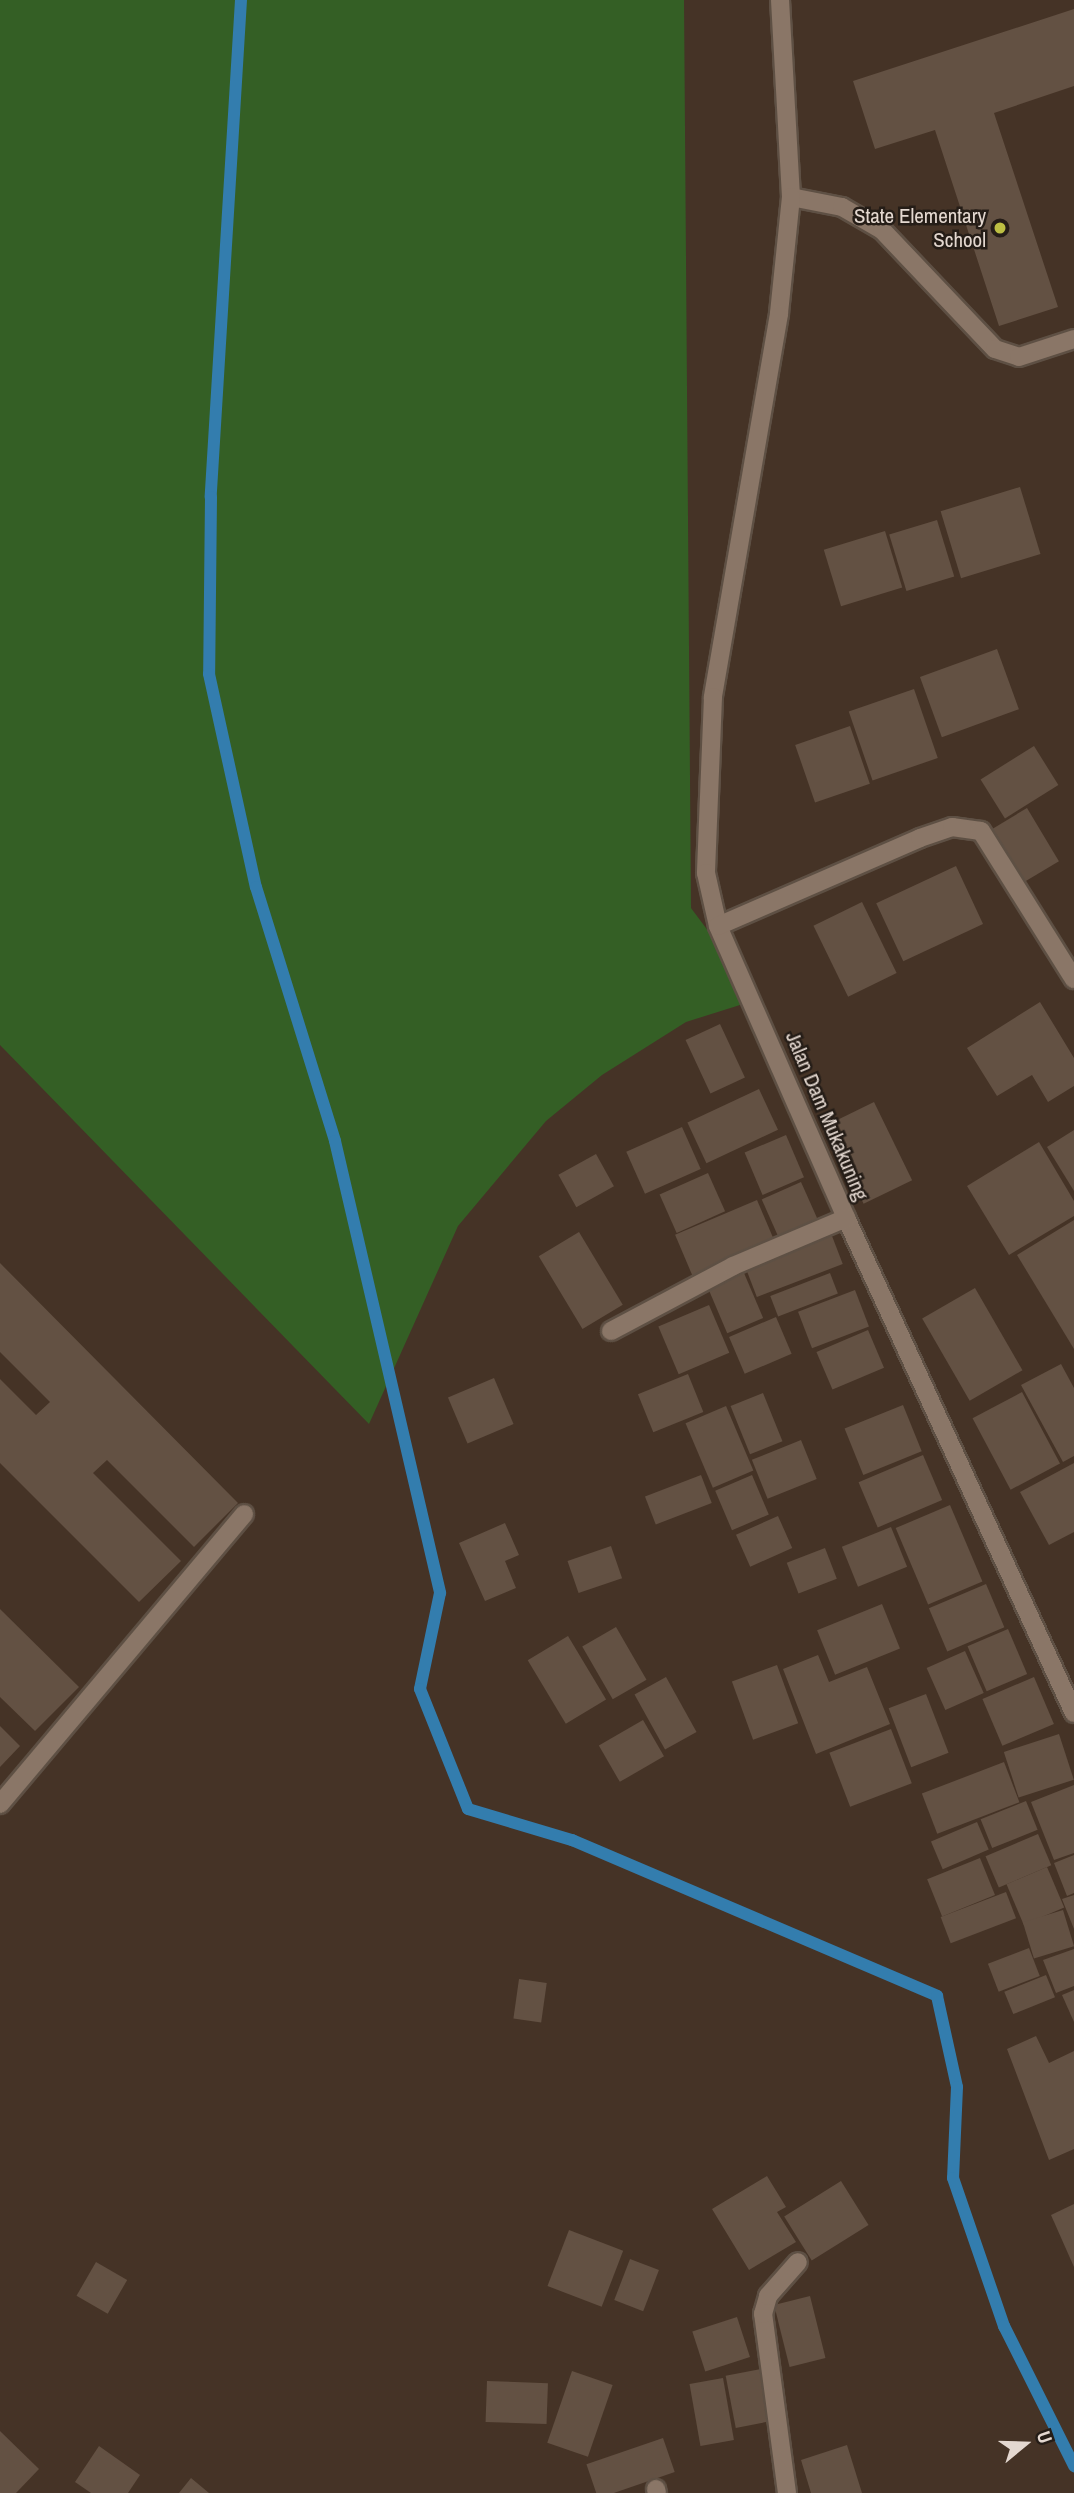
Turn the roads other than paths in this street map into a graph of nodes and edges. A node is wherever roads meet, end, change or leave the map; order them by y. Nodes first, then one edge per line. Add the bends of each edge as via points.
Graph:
1 (780, 0) edge
2 (792, 197) junction
3 (1074, 339) edge
4 (718, 926) junction
5 (1074, 979) edge
6 (846, 1218) junction
7 (611, 1331) dead end
8 (244, 1514) dead end
9 (1074, 1713) edge
10 (0, 1804) edge
11 (798, 2262) dead end
12 (787, 2493) edge

1 - 2 street, Jalan Dam Mukakuning
2 - 3 street via 842,207 882,230 995,349 1019,358
2 - 4 street, Jalan Dam Mukakuning via 748,502 713,697 706,873
4 - 5 street via 920,838 952,827 981,831
4 - 6 street, Jalan Dam Mukakuning
6 - 7 street via 733,1266
6 - 9 street, Jalan Dam Mukakuning
8 - 10 street
11 - 12 street via 768,2297 763,2314

